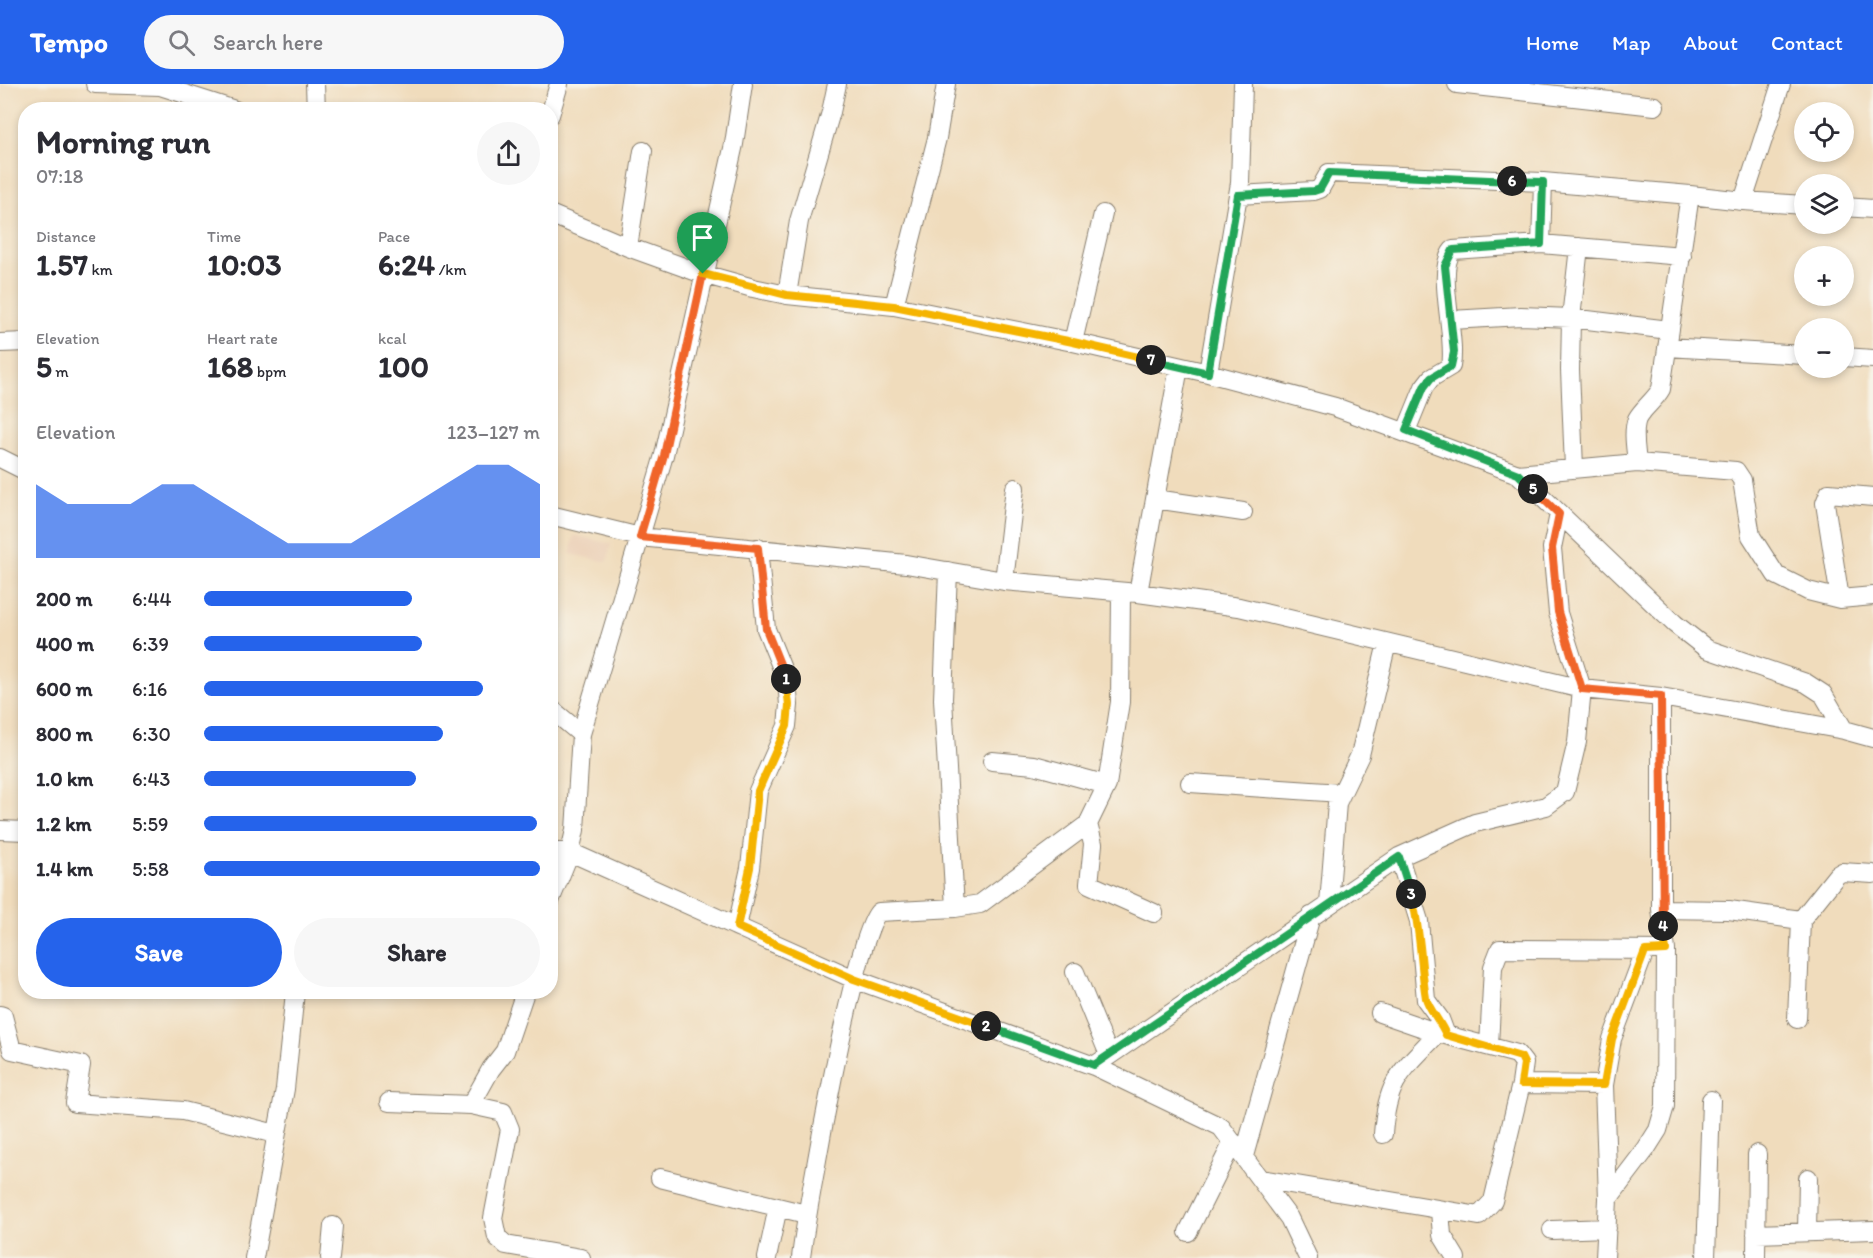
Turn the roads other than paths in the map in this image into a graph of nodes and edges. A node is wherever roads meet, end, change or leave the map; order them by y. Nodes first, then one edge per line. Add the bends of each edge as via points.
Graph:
1 (95, 84) edge
2 (315, 84) edge
3 (559, 84) edge
4 (743, 84) edge
5 (946, 84) edge
6 (1243, 84) edge
7 (1457, 84) edge
8 (1781, 84) edge
9 (159, 85) edge
10 (831, 85) edge
11 (1487, 85) edge
12 (211, 102) edge
13 (316, 102) edge
14 (554, 102) edge
15 (1655, 106) dead end
16 (643, 152) dead end
17 (1543, 182) junction
18 (1238, 195) junction
19 (1690, 195) junction
20 (1743, 201) junction
21 (1794, 204) edge
22 (1854, 208) edge
23 (1873, 209) edge
24 (1103, 214) dead end
25 (558, 217) edge
26 (1541, 244) junction
27 (628, 247) junction
28 (1579, 247) junction
29 (1682, 256) junction
30 (703, 274) junction
31 (787, 295) junction
32 (894, 306) junction
33 (1571, 318) junction
34 (1451, 320) junction
35 (1668, 339) junction
36 (18, 342) edge
37 (1073, 342) junction
38 (0, 343) edge
39 (1794, 354) edge
40 (1854, 358) edge
41 (1873, 360) edge
42 (1179, 367) junction
43 (1208, 373) junction
44 (1406, 430) junction
45 (0, 458) edge
46 (1636, 463) junction
47 (18, 467) edge
48 (1574, 468) junction
49 (1518, 474) junction
50 (1015, 488) dead end
51 (1873, 497) edge
52 (1155, 499) junction
53 (1243, 512) dead end
54 (1559, 514) junction
55 (558, 517) edge
56 (640, 537) junction
57 (758, 548) junction
58 (948, 571) junction
59 (1004, 580) junction
60 (1129, 593) junction
61 (1873, 596) edge
62 (1840, 599) junction
63 (1387, 643) junction
64 (1582, 689) junction
65 (1661, 696) junction
66 (558, 715) edge
67 (1844, 730) junction
68 (581, 734) junction
69 (1873, 738) edge
70 (992, 761) dead end
71 (1190, 783) dead end
72 (1107, 785) junction
73 (1341, 793) junction
74 (1088, 824) junction
75 (0, 830) edge
76 (18, 831) edge
77 (558, 852) edge
78 (570, 852) junction
79 (1399, 857) junction
80 (1873, 874) edge
81 (558, 881) edge
82 (1329, 904) junction
83 (955, 908) junction
84 (1661, 909) junction
85 (1154, 914) dead end
86 (1311, 916) junction
87 (1801, 920) junction
88 (737, 927) junction
89 (1666, 950) junction
90 (1645, 951) junction
91 (1075, 972) dead end
92 (854, 979) junction
93 (295, 999) edge
94 (523, 999) edge
95 (1380, 1013) dead end
96 (0, 1015) edge
97 (1797, 1019) dead end
98 (1442, 1034) junction
99 (1489, 1047) junction
100 (1109, 1055) junction
101 (1094, 1065) junction
102 (1521, 1084) junction
103 (1604, 1085) junction
104 (1711, 1100) dead end
105 (389, 1102) dead end
106 (471, 1105) junction
107 (276, 1134) junction
108 (1383, 1134) dead end
109 (1239, 1149) junction
110 (1758, 1154) dead end
111 (660, 1178) dead end
112 (1808, 1178) dead end
113 (1261, 1179) junction
114 (1608, 1199) junction
115 (778, 1207) junction
116 (1440, 1211) junction
117 (806, 1215) junction
118 (333, 1226) dead end
119 (1607, 1228) junction
120 (1552, 1230) dead end
121 (1873, 1230) edge
122 (1188, 1232) dead end
123 (1807, 1232) junction
124 (1756, 1233) junction
125 (254, 1258) edge
126 (330, 1258) edge
127 (581, 1258) edge
128 (767, 1258) edge
129 (801, 1258) edge
130 (1308, 1258) edge
131 (1456, 1258) edge
132 (1605, 1258) edge
133 (1706, 1258) edge
134 (1756, 1258) edge

1 - 9 street
2 - 13 street
3 - 14 street
4 - 30 street via 734,144
5 - 32 street via 937,138
6 - 18 street
7 - 11 street
8 - 20 street
9 - 12 street
10 - 31 street via 799,220
11 - 15 street
16 - 27 street
17 - 18 street via 1329,173 1320,189 1314,191
17 - 19 street
17 - 26 street
18 - 43 street
19 - 20 street
19 - 29 street
20 - 21 street
22 - 23 street
24 - 37 street
25 - 27 street
26 - 28 street
26 - 34 street via 1453,250 1445,266
27 - 30 street
28 - 29 street
28 - 33 street
29 - 35 street
30 - 31 street
30 - 56 street via 664,455
31 - 32 street
32 - 37 street
33 - 34 street
33 - 35 street
33 - 48 street
34 - 44 street via 1451,366 1424,387
35 - 39 street
35 - 46 street via 1661,389 1638,417 1635,428
36 - 38 street
37 - 42 street
40 - 41 street
42 - 43 street
42 - 52 street
43 - 44 street via 1335,406
44 - 49 street
45 - 47 street
46 - 48 street
46 - 62 street via 1736,471 1742,480 1751,536 1776,575 1808,591
48 - 49 street
49 - 54 street
50 - 59 street
51 - 62 street via 1829,493 1827,496
52 - 53 street
52 - 60 street
54 - 64 street via 1552,548 1558,612
54 - 67 street via 1699,643 1806,683 1823,694
55 - 56 street
56 - 57 street
56 - 68 street
57 - 58 street
57 - 88 street via 766,629 787,681 789,705 787,726 758,791 750,868
58 - 59 street
58 - 83 street via 943,699
59 - 60 street
60 - 63 street via 1239,607
60 - 72 street via 1120,702
61 - 62 street
63 - 64 street
63 - 73 street via 1360,755
64 - 65 street
64 - 79 street via 1577,742 1565,792 1545,806 1475,822
65 - 67 street
65 - 84 street
66 - 68 street
67 - 69 street
68 - 78 street
70 - 72 street via 1035,765
71 - 73 street
72 - 74 street
73 - 82 street
74 - 83 street via 980,904
74 - 85 street via 1093,844 1089,884
75 - 76 street
77 - 78 street
78 - 81 street
78 - 88 street
79 - 82 street
79 - 98 street via 1419,921 1426,1000 1440,1019
80 - 87 street via 1837,874
82 - 86 street
83 - 92 street via 879,912 871,923
84 - 87 street via 1729,910
84 - 89 street
86 - 100 street
86 - 109 street
87 - 97 street
88 - 92 street
89 - 90 street
89 - 114 street via 1665,1106 1658,1130
90 - 99 street via 1500,949 1493,967
90 - 103 street via 1612,1039
91 - 100 street
92 - 101 street
92 - 117 street
93 - 107 street
94 - 106 street via 505,1051
95 - 98 street
96 - 107 street via 12,1050 81,1065 75,1103 183,1111
98 - 99 street
98 - 108 street via 1394,1080
99 - 102 street via 1521,1057
100 - 101 street
101 - 109 street via 1221,1127
102 - 103 street
102 - 116 street via 1493,1201 1479,1216
103 - 114 street
104 - 133 street
105 - 106 street
106 - 127 street via 503,1112 510,1129 493,1218 497,1237 506,1245
107 - 125 street
109 - 113 street
109 - 122 street
110 - 124 street
111 - 115 street
112 - 123 street
113 - 116 street
113 - 130 street via 1289,1218
114 - 119 street
115 - 117 street
115 - 128 street
116 - 131 street via 1442,1235
117 - 129 street
118 - 126 street
119 - 120 street
119 - 132 street
121 - 123 street
123 - 124 street
124 - 134 street

